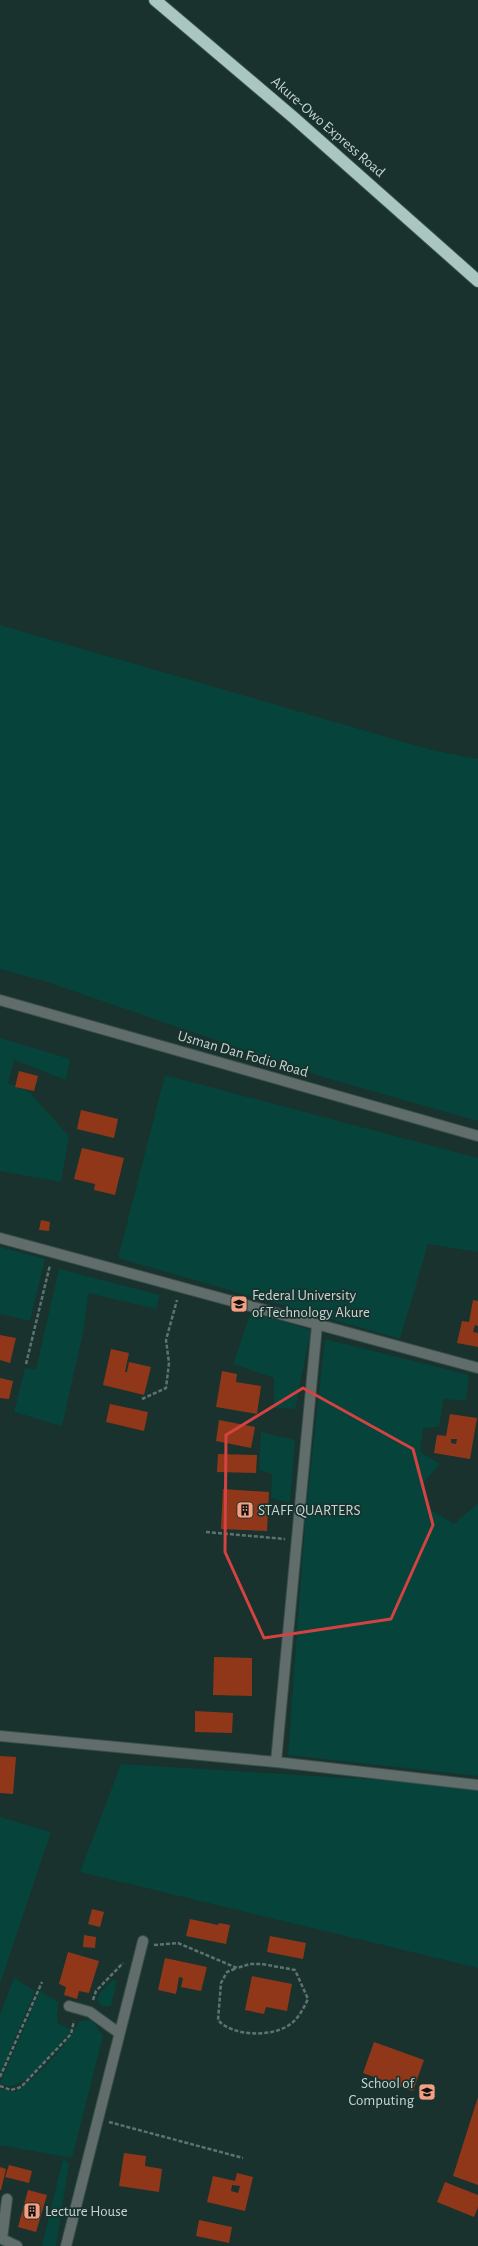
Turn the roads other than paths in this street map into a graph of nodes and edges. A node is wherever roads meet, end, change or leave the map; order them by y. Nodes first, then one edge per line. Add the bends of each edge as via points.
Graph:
1 (155, 0) edge
2 (478, 281) edge
3 (0, 1000) edge
4 (478, 1136) edge
5 (0, 1238) edge
6 (317, 1325) junction
7 (478, 1368) edge
8 (0, 1736) edge
9 (276, 1762) junction
10 (478, 1785) edge
11 (143, 1941) road end
12 (69, 2006) dead end
13 (119, 2033) junction
14 (7, 2199) dead end
15 (1, 2243) edge
16 (17, 2246) edge
17 (66, 2246) edge

1 - 2 highway, Akure-Owo Express Road
3 - 4 street, Usman Dan Fodio Road
5 - 6 street
6 - 7 street
6 - 9 street
8 - 9 street
9 - 10 street
11 - 13 street
12 - 13 street via 90,2012
13 - 17 street
14 - 15 street
15 - 16 street

